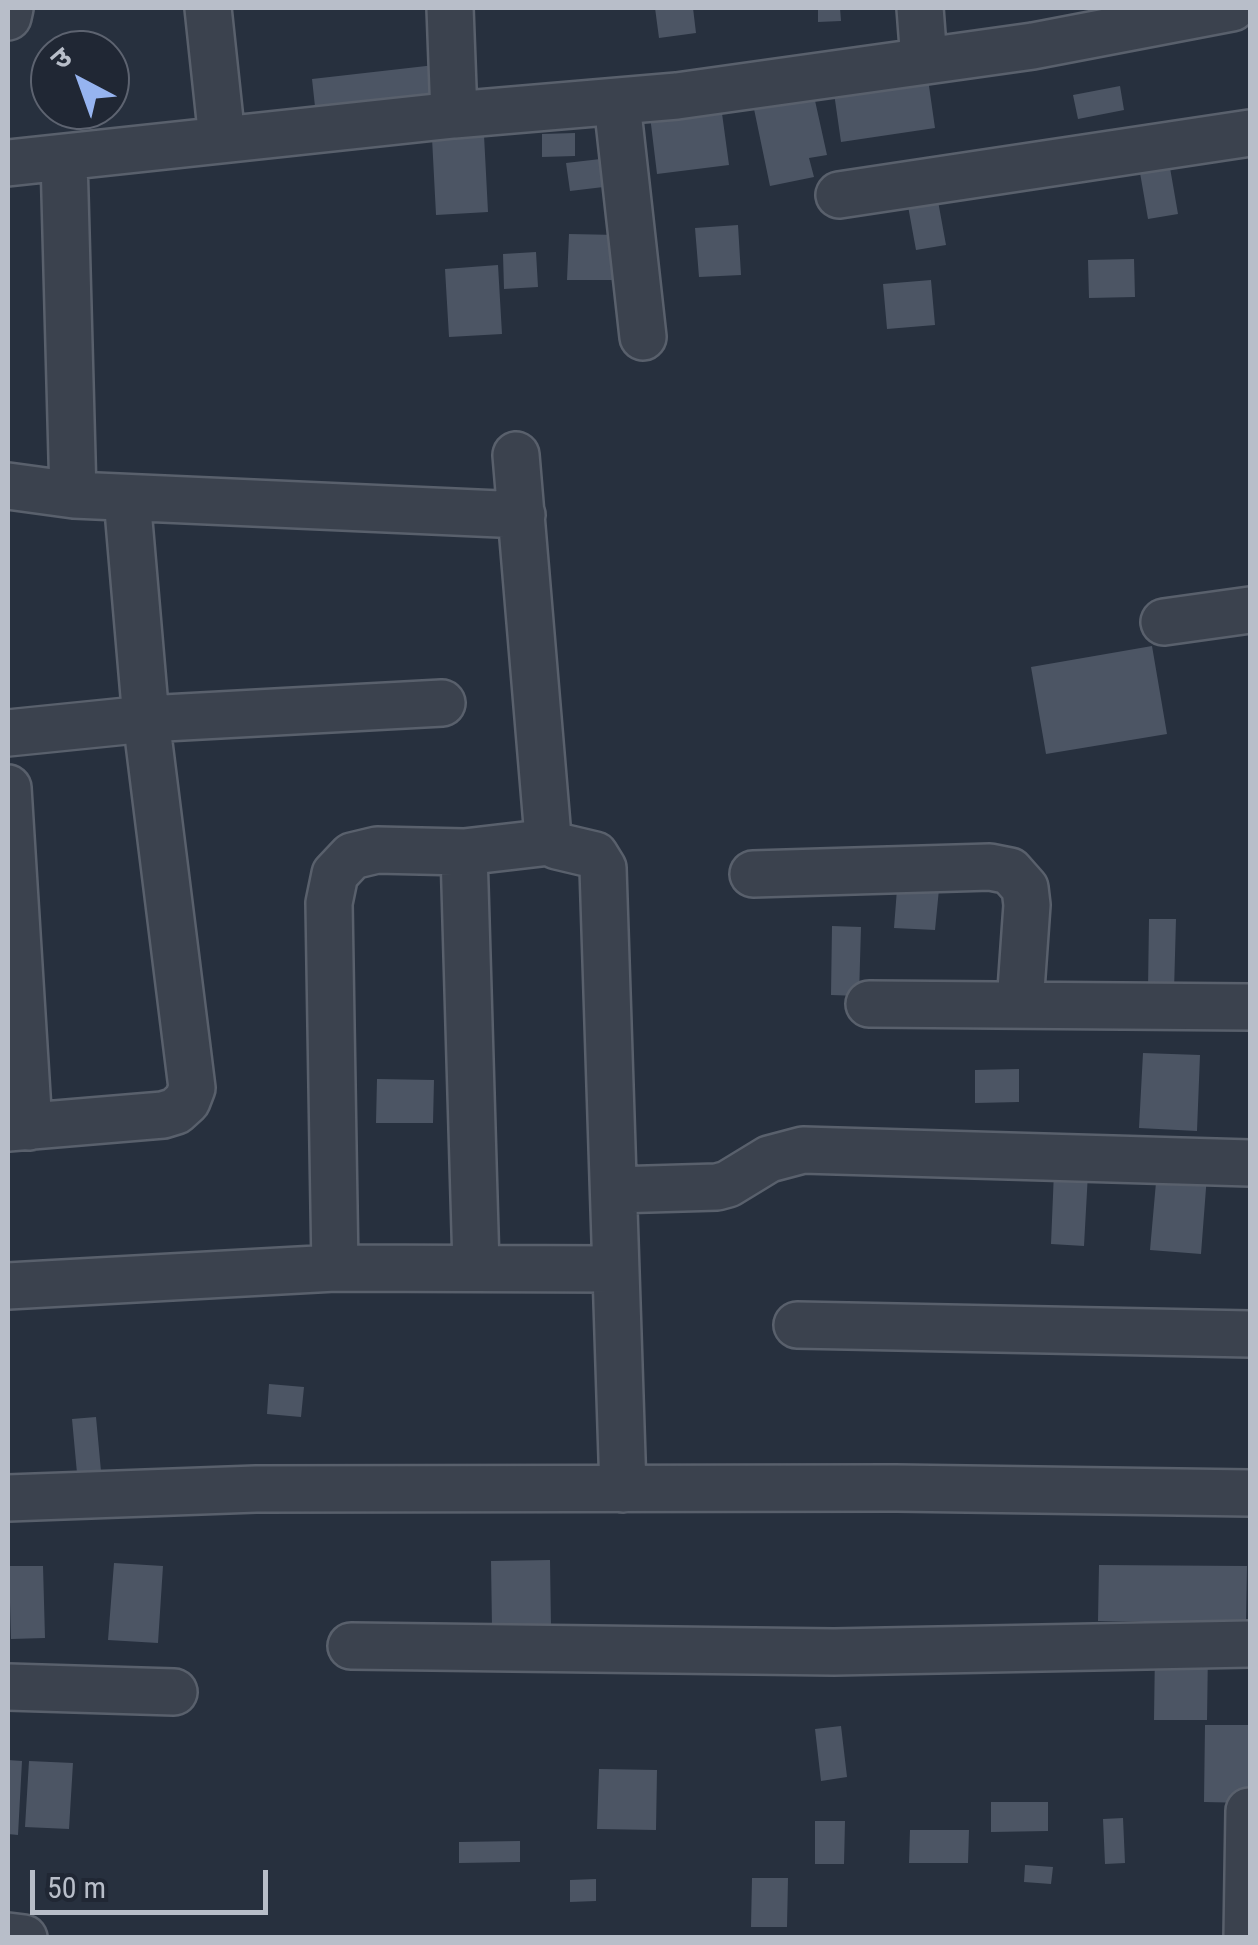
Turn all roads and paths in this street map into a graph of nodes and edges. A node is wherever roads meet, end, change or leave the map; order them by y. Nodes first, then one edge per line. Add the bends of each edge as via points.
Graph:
1 (10, 8) edge
2 (208, 8) edge
3 (450, 8) edge
4 (920, 8) edge
5 (1232, 8) edge
6 (8, 17) edge
7 (924, 61) junction
8 (617, 103) junction
9 (454, 115) junction
10 (1250, 133) edge
11 (222, 140) junction
12 (64, 158) junction
13 (8, 163) edge
14 (839, 195) dead end
15 (643, 337) dead end
16 (516, 454) dead end
17 (8, 486) edge
18 (73, 495) junction
19 (128, 498) junction
20 (522, 515) junction
21 (1250, 610) edge
22 (1164, 622) dead end
23 (442, 703) dead end
24 (146, 720) junction
25 (8, 733) edge
26 (8, 788) edge
27 (550, 842) junction
28 (464, 852) junction
29 (753, 874) dead end
30 (869, 1004) dead end
31 (1020, 1004) junction
32 (1250, 1007) edge
33 (18, 1127) edge
34 (1250, 1163) edge
35 (614, 1190) junction
36 (476, 1266) junction
37 (335, 1268) junction
38 (615, 1268) junction
39 (8, 1286) edge
40 (797, 1325) dead end
41 (1250, 1334) edge
42 (623, 1489) junction
43 (1250, 1493) edge
44 (8, 1498) edge
45 (1250, 1644) edge
46 (351, 1646) dead end
47 (8, 1688) edge
48 (174, 1692) dead end
49 (1248, 1811) edge
50 (8, 1936) edge
51 (24, 1938) edge
52 (1247, 1938) edge

1 - 6 street
2 - 11 street
3 - 9 street
4 - 7 street
5 - 7 street
7 - 8 street
8 - 9 street
8 - 15 street
9 - 11 street
10 - 14 street
11 - 12 street
12 - 13 street
12 - 18 street
16 - 20 street
17 - 18 street
18 - 19 street
19 - 20 street
19 - 24 street
20 - 27 street
21 - 22 street
23 - 24 street
24 - 25 street
24 - 33 street via 192,1088 187,1102 164,1115
26 - 33 street
27 - 28 street
27 - 35 street via 595,855 603,868
28 - 36 street
28 - 37 street via 377,850 352,856 336,874 329,904
29 - 31 street via 1010,871 1025,888 1028,905
30 - 31 street
31 - 32 street
34 - 35 street via 803,1150 770,1158 717,1187
35 - 38 street
36 - 37 street
36 - 38 street
37 - 39 street
38 - 42 street
40 - 41 street
42 - 43 street
42 - 44 street via 256,1488
45 - 46 street via 834,1652
47 - 48 street
49 - 52 street
50 - 51 street

